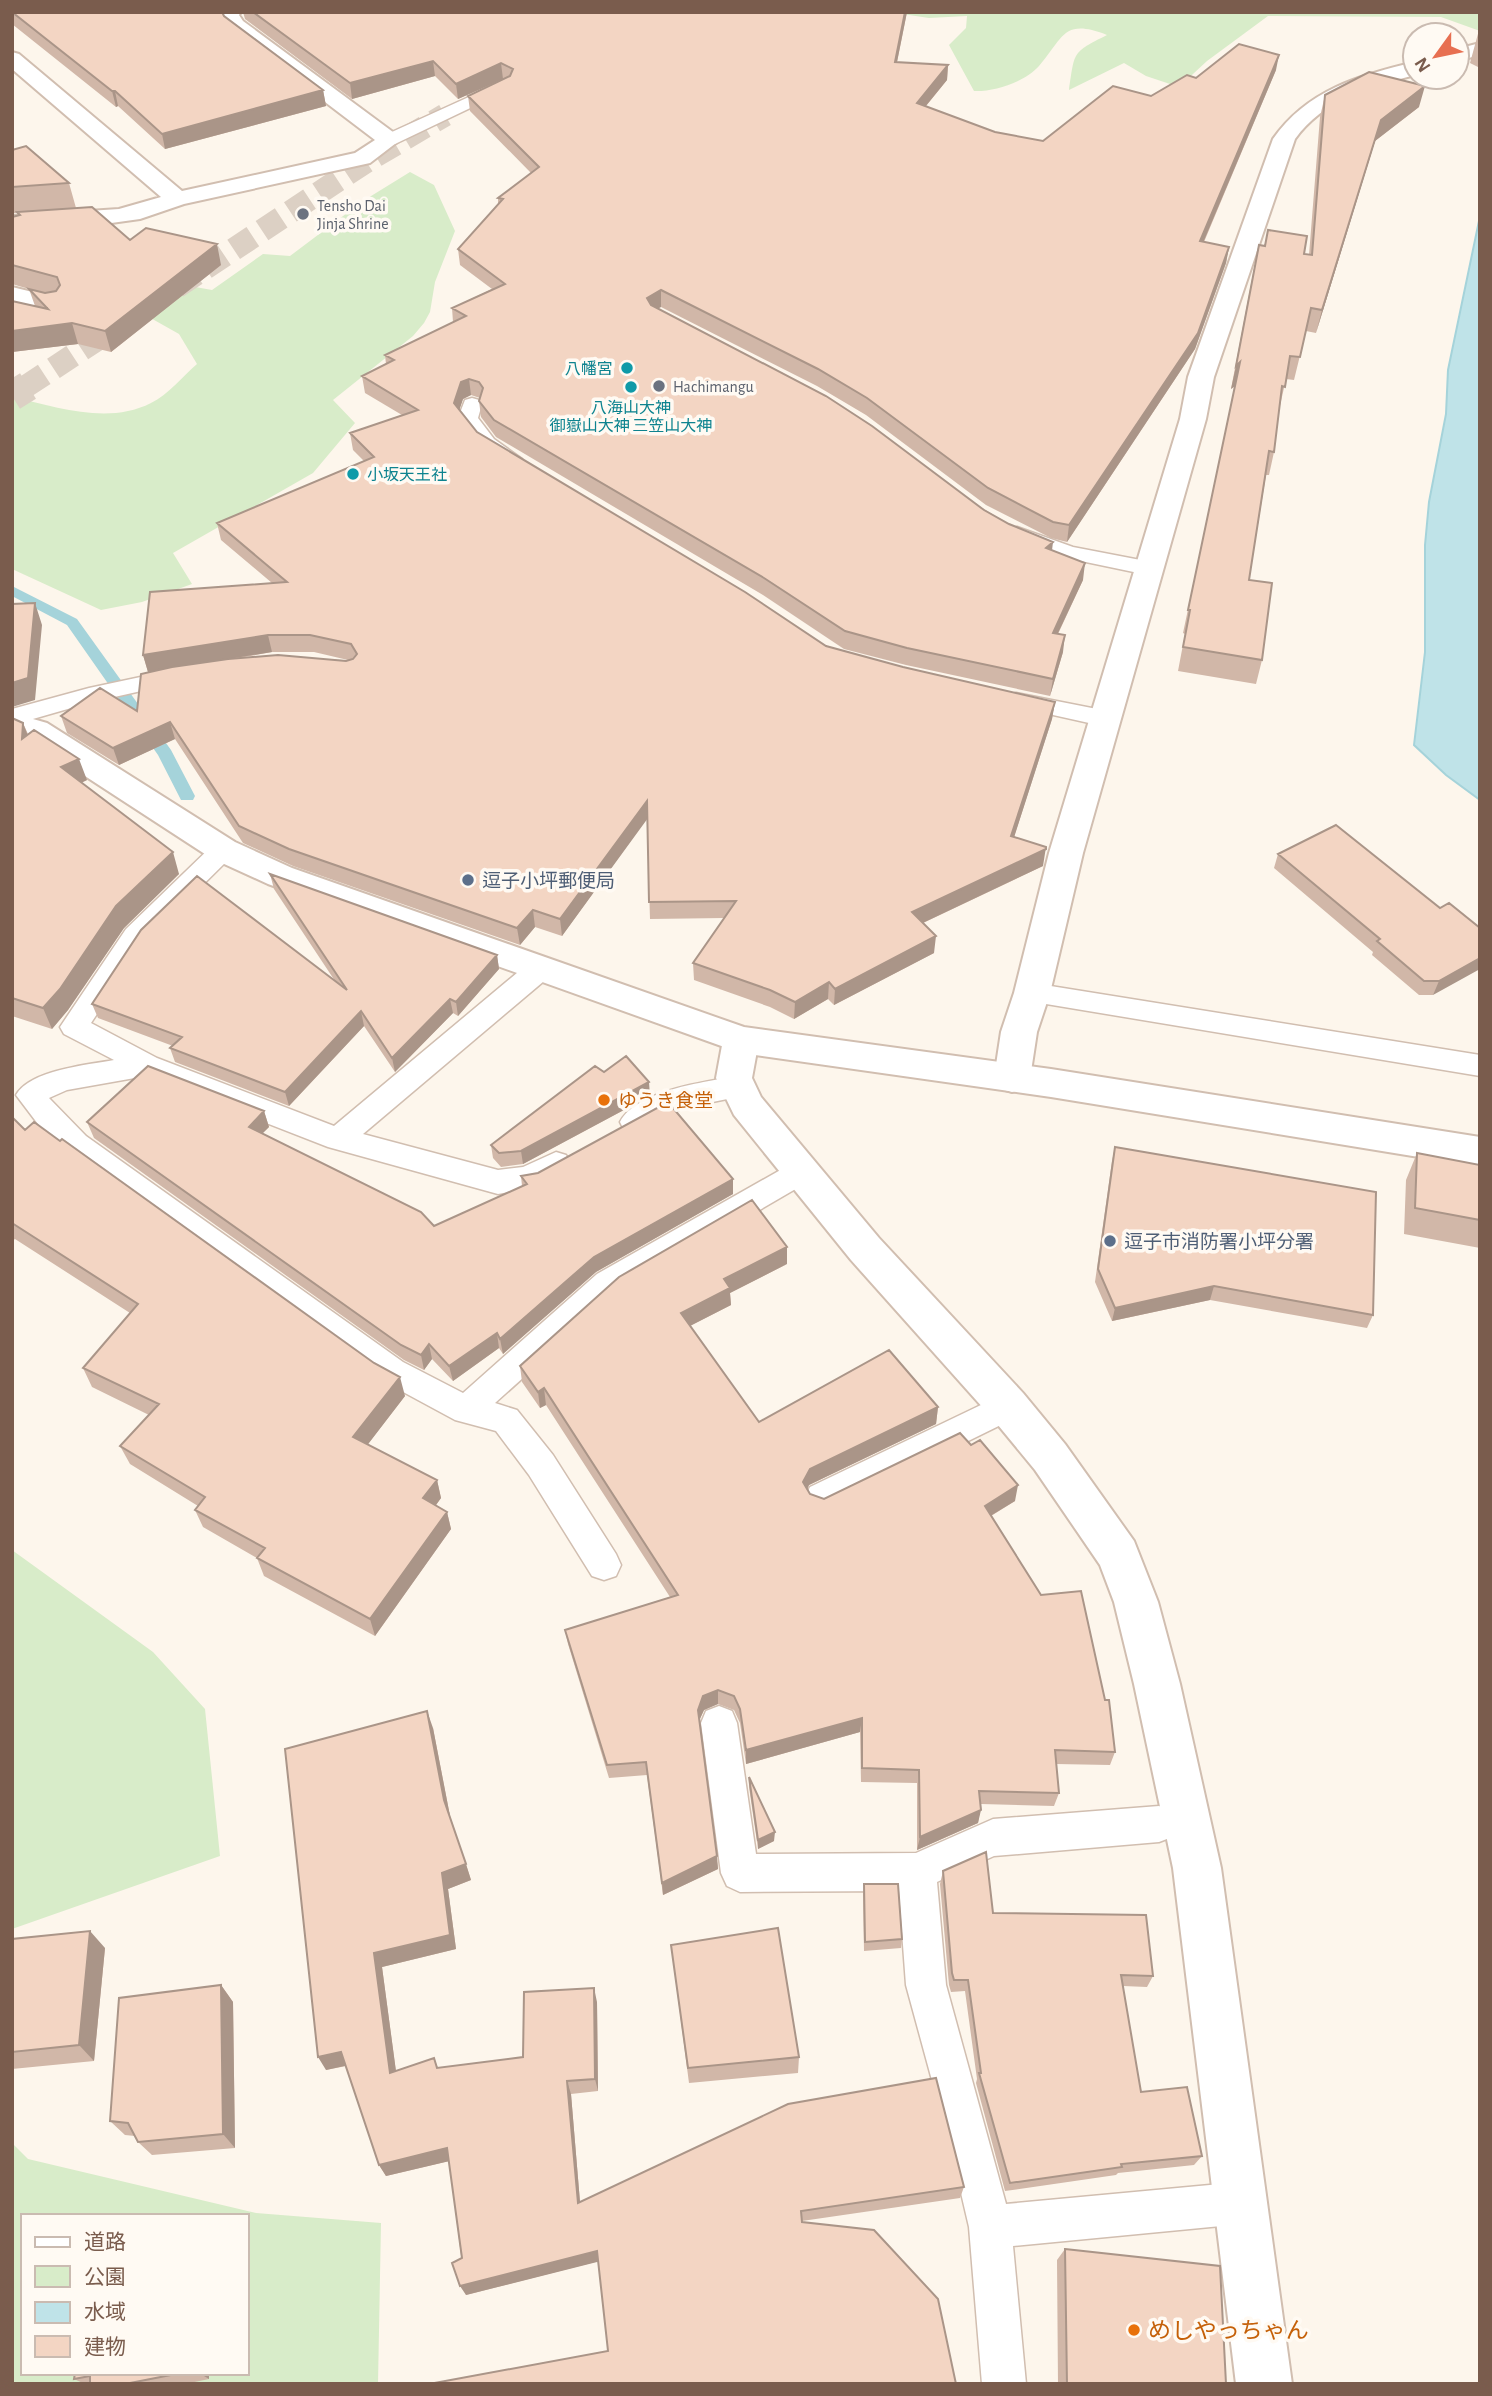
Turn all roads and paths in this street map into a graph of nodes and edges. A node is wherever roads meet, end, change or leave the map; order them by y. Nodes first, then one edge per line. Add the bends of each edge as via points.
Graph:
1 (230, 12) edge
2 (12, 58) edge
3 (1401, 72) edge
4 (504, 86) edge
5 (389, 139) junction
6 (177, 199) junction
7 (12, 223) edge
8 (12, 295) edge
9 (52, 304) edge
10 (472, 404) dead end
11 (536, 471) edge
12 (998, 524) edge
13 (1148, 568) junction
14 (205, 671) edge
15 (997, 696) edge
16 (1107, 719) junction
17 (12, 720) edge
18 (223, 850) junction
19 (540, 968) junction
20 (1032, 993) junction
21 (741, 1040) junction
22 (1477, 1063) edge
23 (147, 1065) junction
24 (1012, 1078) junction
25 (737, 1087) junction
26 (615, 1132) edge
27 (338, 1139) junction
28 (578, 1152) edge
29 (1480, 1152) edge
30 (801, 1172) junction
31 (1007, 1406) junction
32 (466, 1409) junction
33 (822, 1497) edge
34 (604, 1565) dead end
35 (719, 1723) dead end
36 (1159, 1824) dead end
37 (917, 1872) junction
38 (1242, 2203) junction
39 (990, 2227) junction
40 (1004, 2384) edge
41 (1264, 2384) edge

1 - 5 street via 236,25
2 - 6 street
3 - 13 street via 1326,99 1294,121 1284,139 1201,377 1193,419
4 - 5 lane
5 - 6 street via 362,158
6 - 7 street via 159,209 113,216
8 - 9 street
10 - 11 lane via 468,418 488,443
12 - 13 lane via 1042,546
13 - 16 street
14 - 17 lane via 89,695
15 - 16 lane
16 - 20 street via 1066,853
17 - 18 street via 36,730
18 - 19 street via 304,886
18 - 23 lane via 135,936 74,1027
19 - 21 street
19 - 27 lane
20 - 22 lane
20 - 24 street via 1019,1032
21 - 24 street
21 - 25 street via 734,1078
23 - 27 lane
23 - 32 lane via 61,1080 30,1095 76,1144 393,1371
24 - 29 street
25 - 26 lane via 676,1098
25 - 30 street
27 - 28 lane via 498,1182 529,1178
30 - 31 street
30 - 32 lane via 608,1283
31 - 33 lane
31 - 38 street via 1092,1515 1118,1555 1136,1602 1197,1868
32 - 34 lane via 506,1420 541,1465
35 - 37 lane via 740,1873
36 - 37 lane via 993,1838
37 - 39 lane via 926,1985
38 - 39 lane
38 - 41 street
39 - 40 lane

